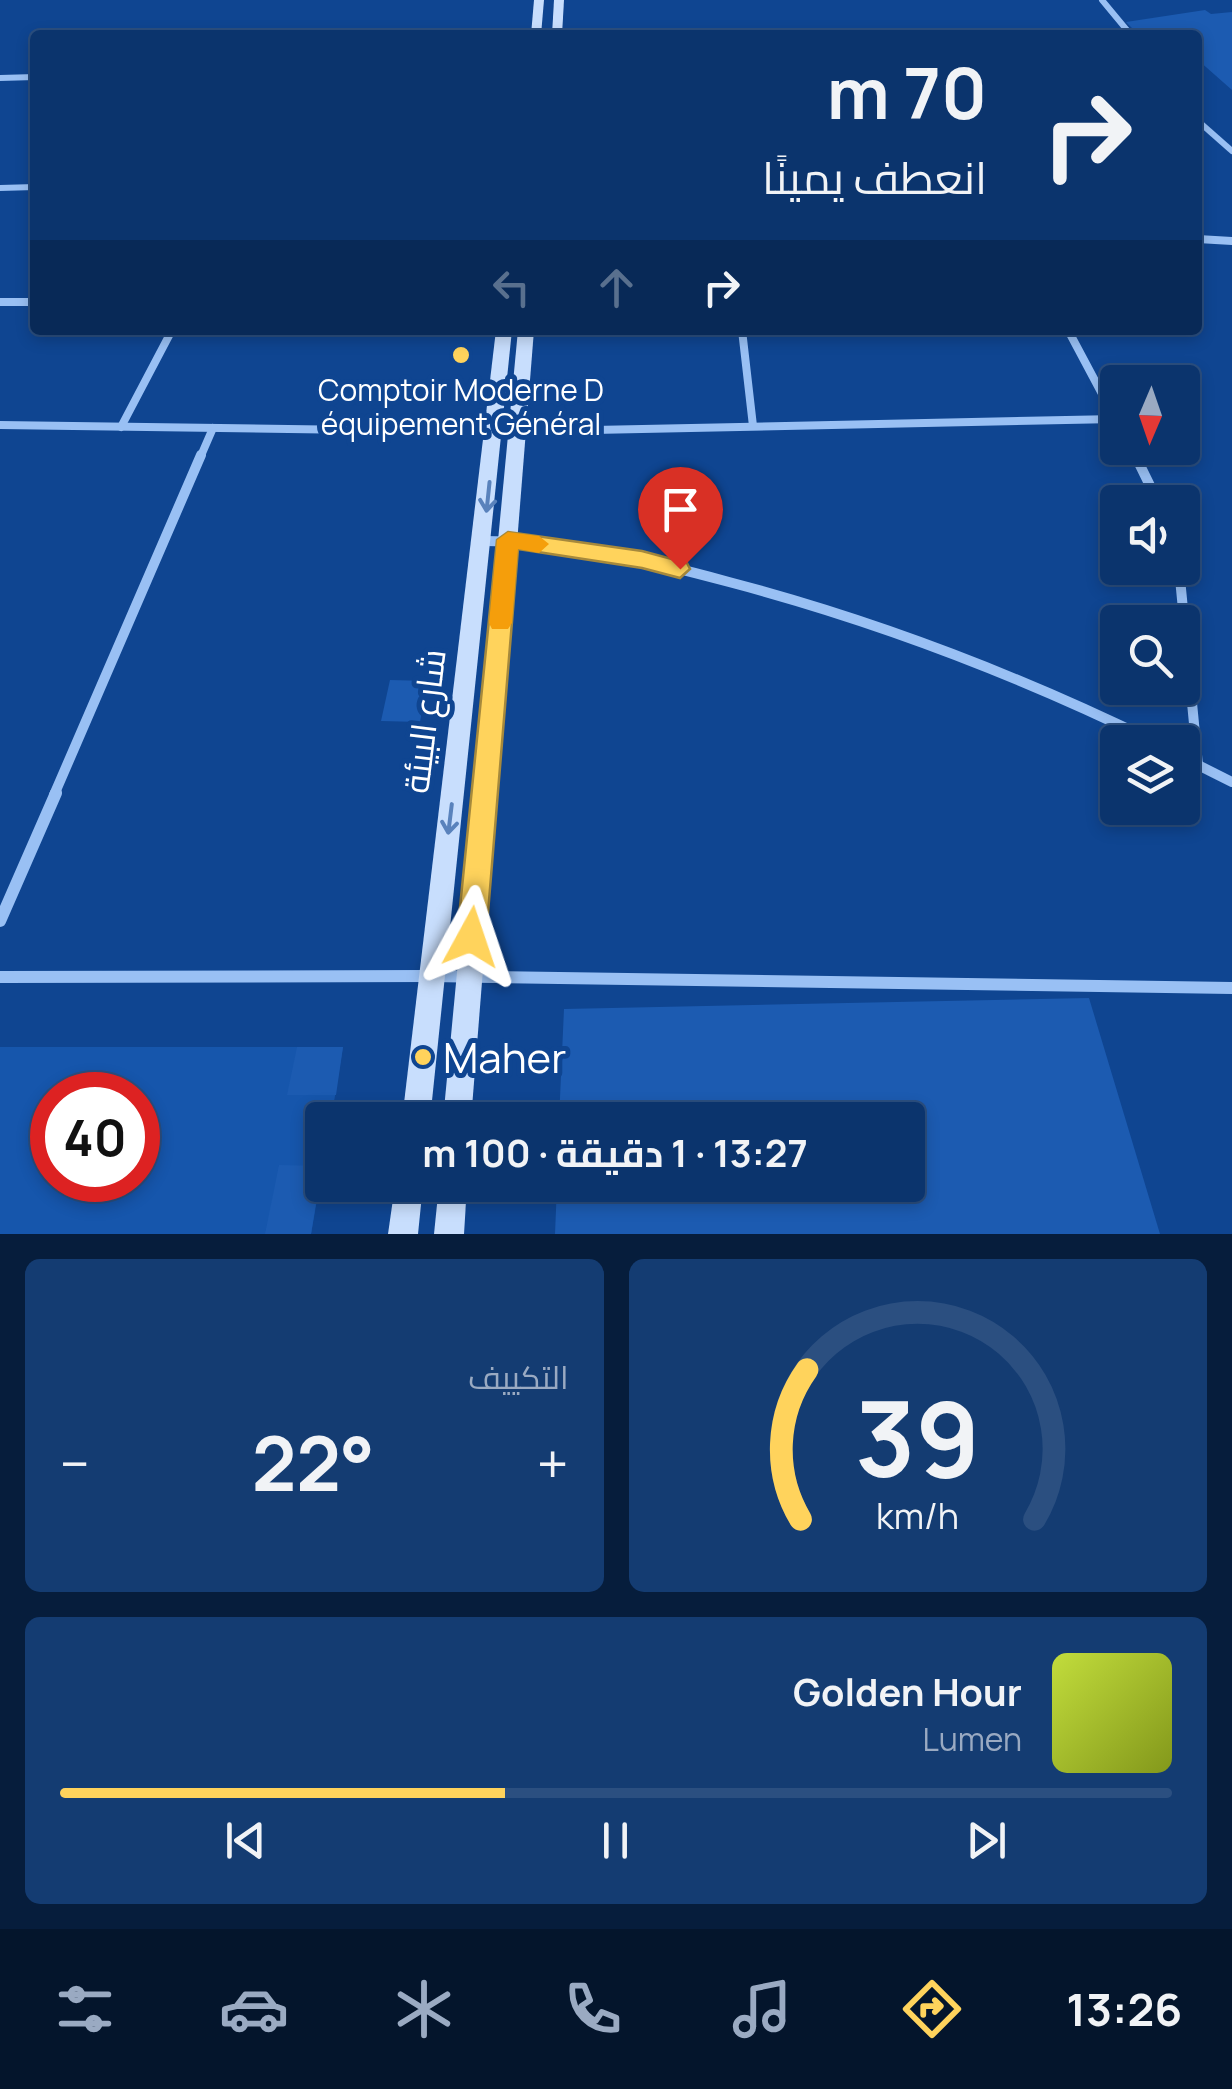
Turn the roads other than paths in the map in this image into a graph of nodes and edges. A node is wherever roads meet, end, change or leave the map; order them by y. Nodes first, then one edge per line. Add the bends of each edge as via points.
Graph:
1 (539, 0) edge
2 (560, 0) edge
3 (1102, 0) edge
4 (536, 30) edge
5 (557, 30) edge
6 (1127, 30) edge
7 (30, 77) edge
8 (0, 78) edge
9 (1202, 125) edge
10 (1232, 151) edge
11 (30, 186) edge
12 (4, 188) edge
13 (0, 200) edge
14 (1202, 239) edge
15 (1232, 241) edge
16 (0, 302) edge
17 (30, 302) edge
18 (169, 335) edge
19 (504, 335) edge
20 (525, 335) edge
21 (743, 335) edge
22 (1071, 335) edge
23 (1100, 389) edge
24 (1100, 420) edge
25 (0, 425) edge
26 (753, 426) junction
27 (121, 427) junction
28 (214, 428) junction
29 (506, 432) junction
30 (508, 540) junction
31 (483, 541) junction
32 (1181, 585) edge
33 (1116, 725) edge
34 (1194, 725) edge
35 (1200, 765) edge
36 (1232, 782) edge
37 (0, 920) edge
38 (431, 976) junction
39 (0, 977) edge
40 (468, 977) junction
41 (1232, 988) edge
42 (418, 1102) edge
43 (458, 1102) edge
44 (406, 1202) edge
45 (451, 1202) edge
46 (403, 1234) edge
47 (449, 1234) edge

1 - 4 street
2 - 5 street
3 - 6 street
7 - 8 street
9 - 10 street
11 - 12 street
12 - 13 street
14 - 15 street
16 - 17 street
18 - 27 street
19 - 29 street, شارع البيئة
20 - 29 street, شارع البيئة
21 - 26 street
22 - 23 street
24 - 26 street
25 - 27 street
26 - 29 street
27 - 28 street
28 - 29 street
28 - 37 street
29 - 30 street, شارع البيئة
29 -> 31 street, شارع البيئة
30 - 31 street
30 - 33 street via 642,560 880,624
30 - 40 street, شارع البيئة
31 -> 38 street, شارع البيئة
32 - 34 street
35 - 36 street
38 - 39 street
38 - 40 street
38 - 42 street, شارع البيئة
40 - 41 street
40 - 43 street, شارع البيئة
44 - 46 street
45 - 47 street

